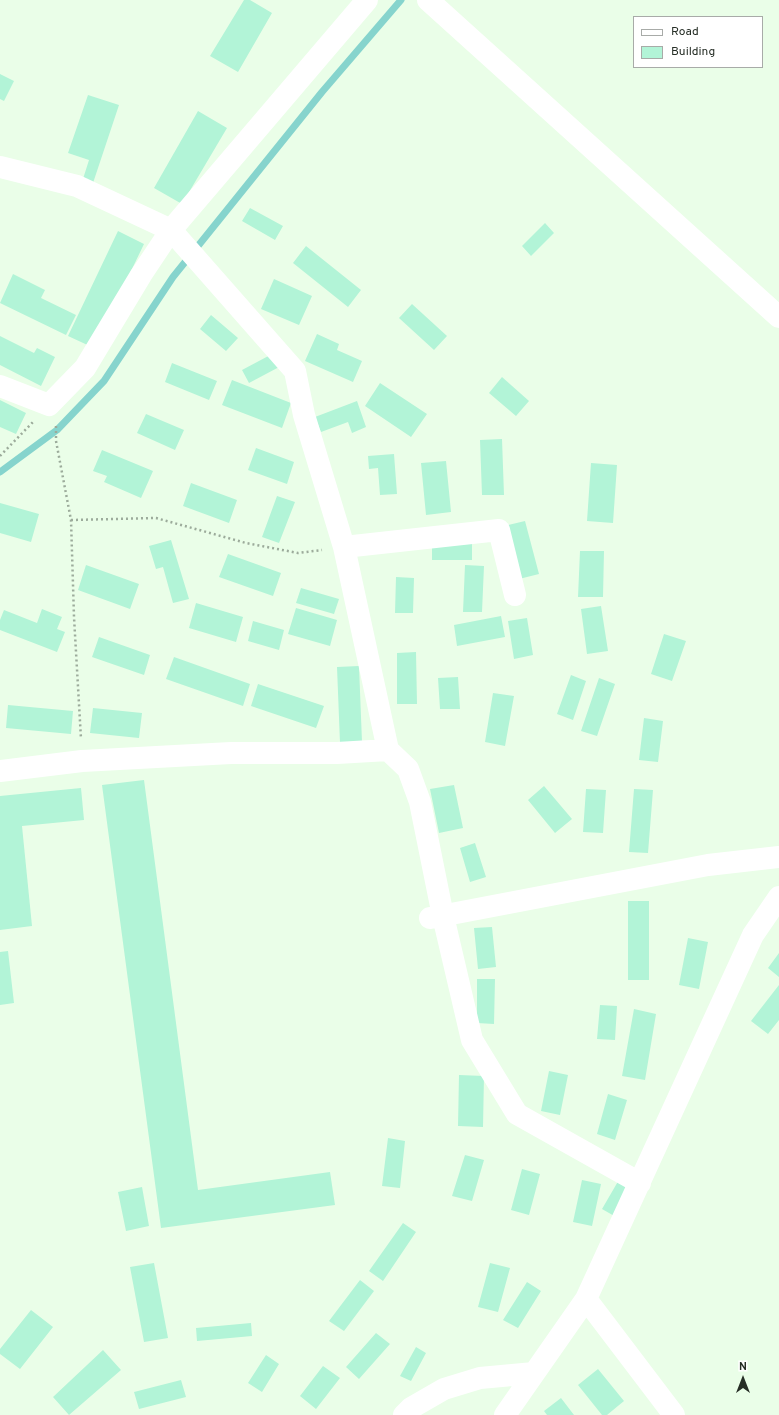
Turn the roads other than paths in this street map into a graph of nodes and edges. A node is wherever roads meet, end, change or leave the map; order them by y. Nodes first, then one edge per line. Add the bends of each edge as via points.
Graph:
1 (367, 0) edge
2 (428, 0) edge
3 (0, 167) edge
4 (171, 230) junction
5 (779, 317) edge
6 (0, 386) edge
7 (344, 548) junction
8 (515, 595) dead end
9 (388, 750) junction
10 (0, 771) edge
11 (779, 857) edge
12 (779, 897) edge
13 (436, 917) junction
14 (640, 1183) junction
15 (586, 1299) junction
16 (534, 1373) junction
17 (404, 1415) edge
18 (504, 1415) edge
19 (674, 1415) edge

1 - 4 street
2 - 5 street
3 - 4 street via 77,186
4 - 6 street via 85,368 49,405
4 - 7 street via 295,371 304,415
7 - 8 street via 499,530
7 - 9 street
9 - 10 street via 337,753 231,753 82,761
9 - 13 street via 408,769 420,802
11 - 13 street via 708,865
12 - 14 street via 753,935
13 - 14 street via 472,1040 517,1114
14 - 15 street
15 - 16 street
15 - 19 street
16 - 17 street via 480,1378 444,1389 411,1408
16 - 18 street

